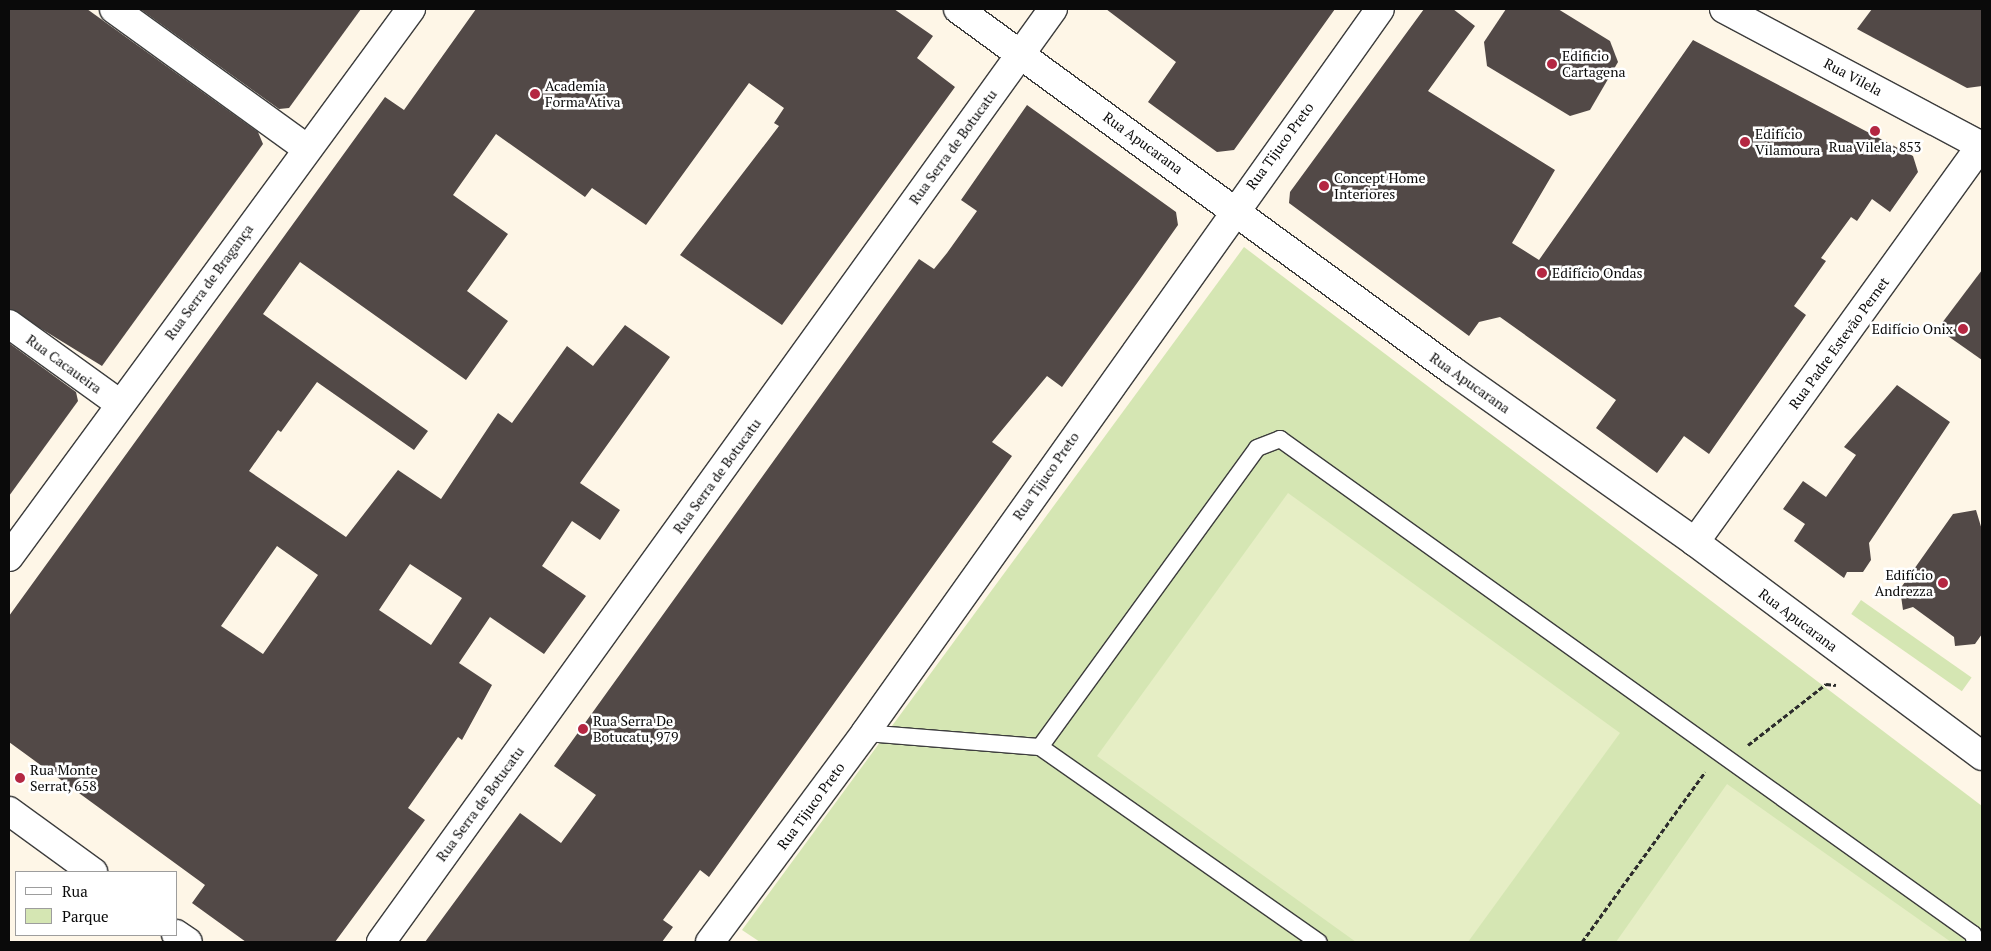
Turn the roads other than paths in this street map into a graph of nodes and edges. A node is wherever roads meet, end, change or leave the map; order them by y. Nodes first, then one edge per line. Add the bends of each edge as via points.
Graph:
1 (114, 9) edge
2 (411, 9) edge
3 (958, 9) edge
4 (1052, 9) edge
5 (1380, 9) edge
6 (1724, 9) edge
7 (1020, 54) junction
8 (1982, 145) edge
9 (306, 148) junction
10 (1234, 209) junction
11 (9, 324) edge
12 (120, 404) junction
13 (1695, 542) junction
14 (10, 552) edge
15 (865, 733) junction
16 (1040, 747) junction
17 (1982, 756) edge
18 (9, 811) edge
19 (92, 871) edge
20 (381, 942) edge
21 (710, 942) edge
22 (1319, 942) edge
23 (1975, 942) edge

1 - 9 street
2 - 9 street, Rua Serra de Bragança
3 - 7 street, Rua Apucarana
4 - 7 street, Rua Serra de Botucatu
5 - 10 street, Rua Tijuco Preto
6 - 8 street, Rua Vilela
7 - 10 street, Rua Apucarana
7 - 20 street, Rua Serra de Botucatu
8 - 13 street, Rua Padre Estevão Pernet
9 - 12 street, Rua Serra de Bragança
10 - 13 street, Rua Apucarana via 1452,371
10 - 15 street, Rua Tijuco Preto
11 - 12 street, Rua Cacaueira
12 - 14 street, Rua Serra de Bragança
13 - 17 street, Rua Apucarana
15 - 16 lane
15 - 21 street, Rua Tijuco Preto
16 - 22 lane
16 - 23 lane via 1257,448 1280,439 1973,934
18 - 19 street

